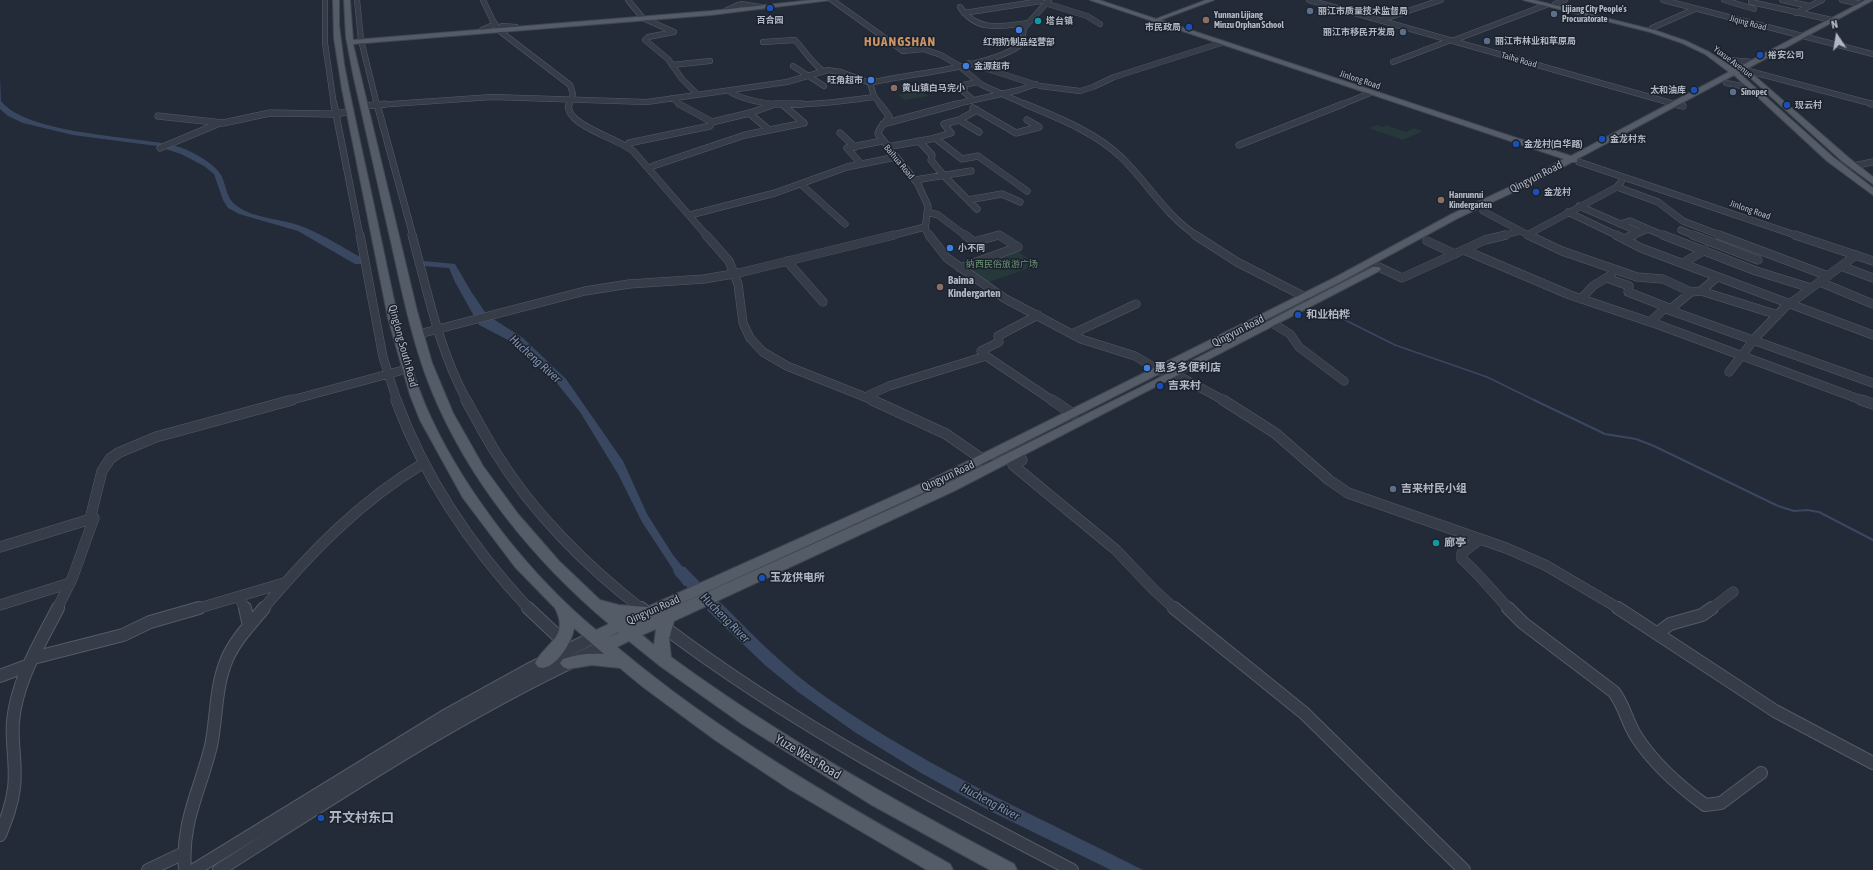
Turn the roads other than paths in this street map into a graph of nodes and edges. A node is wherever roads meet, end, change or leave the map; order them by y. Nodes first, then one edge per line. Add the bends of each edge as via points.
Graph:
1 (325, 0) edge
2 (336, 0) edge
3 (347, 0) edge
4 (357, 0) edge
5 (483, 0) edge
6 (488, 0) edge
7 (628, 0) edge
8 (814, 0) edge
9 (828, 0) edge
10 (832, 0) edge
11 (1093, 0) edge
12 (1103, 0) edge
13 (1206, 0) edge
14 (1211, 0) edge
15 (1309, 0) edge
16 (1441, 0) edge
17 (1526, 0) edge
18 (1539, 0) edge
19 (1565, 0) edge
20 (1663, 0) edge
21 (1667, 0) edge
22 (1724, 0) edge
23 (1782, 0) edge
24 (1822, 0) edge
25 (1842, 0) edge
26 (1044, 1) edge
27 (1751, 2) dead end
28 (1866, 2) edge
29 (1873, 3) edge
30 (1555, 4) junction
31 (1546, 5) junction
32 (741, 6) edge
33 (1809, 6) junction
34 (960, 7) dead end
35 (1695, 9) junction
36 (1754, 9) dead end
37 (964, 13) junction
38 (1796, 13) junction
39 (643, 18) junction
40 (1157, 18) junction
41 (1381, 20) junction
42 (1832, 20) junction
43 (1028, 23) junction
44 (1100, 24) dead end
45 (1652, 28) junction
46 (502, 29) junction
47 (1805, 37) junction
48 (362, 40) junction
49 (1451, 41) junction
50 (350, 42) junction
51 (763, 42) dead end
52 (1221, 43) junction
53 (1873, 54) edge
54 (1730, 60) junction
55 (710, 61) dead end
56 (1393, 62) dead end
57 (968, 63) junction
58 (672, 65) junction
59 (958, 65) junction
60 (793, 66) dead end
61 (1744, 70) junction
62 (823, 71) junction
63 (807, 76) junction
64 (978, 82) junction
65 (870, 83) junction
66 (1726, 83) junction
67 (1036, 84) junction
68 (824, 86) dead end
69 (1752, 88) junction
70 (728, 91) junction
71 (1370, 93) junction
72 (1004, 94) junction
73 (698, 95) junction
74 (875, 97) junction
75 (672, 98) junction
76 (572, 100) junction
77 (973, 100) junction
78 (964, 102) junction
79 (377, 104) junction
80 (779, 104) junction
81 (1873, 104) edge
82 (1678, 105) junction
83 (364, 106) junction
84 (977, 110) junction
85 (350, 112) junction
86 (337, 113) junction
87 (750, 113) junction
88 (158, 116) dead end
89 (959, 120) junction
90 (1027, 120) dead end
91 (712, 122) junction
92 (220, 123) junction
93 (883, 124) junction
94 (769, 130) junction
95 (979, 132) dead end
96 (840, 133) dead end
97 (935, 138) junction
98 (882, 141) junction
99 (919, 141) junction
100 (629, 143) junction
101 (1239, 145) dead end
102 (855, 147) junction
103 (887, 147) junction
104 (160, 148) dead end
105 (897, 158) junction
106 (1577, 159) junction
107 (1873, 162) edge
108 (861, 164) junction
109 (653, 166) junction
110 (1853, 166) junction
111 (971, 171) dead end
112 (944, 176) junction
113 (1623, 177) junction
114 (915, 180) junction
115 (1873, 181) edge
116 (803, 186) junction
117 (1617, 187) junction
118 (1873, 192) edge
119 (1673, 194) junction
120 (1010, 197) junction
121 (968, 200) junction
122 (1658, 201) junction
123 (1020, 202) dead end
124 (1579, 206) junction
125 (977, 209) dead end
126 (1483, 211) junction
127 (927, 212) junction
128 (1568, 212) junction
129 (693, 215) junction
130 (845, 224) dead end
131 (1620, 224) junction
132 (924, 227) junction
133 (1648, 228) junction
134 (1681, 230) dead end
135 (1520, 231) junction
136 (1639, 232) junction
137 (1527, 235) junction
138 (1624, 239) junction
139 (1426, 241) junction
140 (1736, 241) junction
141 (1725, 247) junction
142 (1464, 250) junction
143 (1705, 250) junction
144 (1455, 254) junction
145 (1856, 255) junction
146 (1758, 260) dead end
147 (787, 261) junction
148 (1873, 261) edge
149 (1683, 263) junction
150 (1841, 266) junction
151 (1379, 267) junction
152 (960, 268) junction
153 (1618, 271) junction
154 (738, 274) junction
155 (1828, 276) junction
156 (1717, 277) junction
157 (1607, 278) junction
158 (1873, 278) edge
159 (1820, 282) junction
160 (1811, 288) junction
161 (1701, 291) junction
162 (1692, 292) junction
163 (1305, 297) junction
164 (1582, 299) junction
165 (823, 302) dead end
166 (1136, 304) dead end
167 (1790, 304) junction
168 (1873, 304) edge
169 (1667, 308) junction
170 (1038, 315) junction
171 (1778, 315) junction
172 (1650, 322) junction
173 (1272, 324) junction
174 (438, 329) junction
175 (419, 334) junction
176 (1072, 334) junction
177 (1873, 335) edge
178 (1753, 341) junction
179 (986, 356) junction
180 (1742, 356) junction
181 (407, 370) junction
182 (1160, 371) junction
183 (1729, 372) dead end
184 (388, 374) junction
185 (1175, 374) junction
186 (1344, 381) dead end
187 (1873, 383) edge
188 (869, 395) junction
189 (1873, 404) edge
190 (1074, 414) junction
191 (1015, 455) junction
192 (990, 461) junction
193 (424, 463) junction
194 (90, 519) junction
195 (1480, 538) junction
196 (0, 547) edge
197 (70, 583) junction
198 (284, 584) junction
199 (1733, 592) dead end
200 (239, 597) junction
201 (592, 601) junction
202 (558, 603) junction
203 (0, 605) edge
204 (645, 611) junction
205 (664, 617) junction
206 (249, 626) junction
207 (625, 630) junction
208 (1658, 634) junction
209 (562, 641) junction
210 (599, 642) junction
211 (31, 662) junction
212 (543, 662) junction
213 (624, 662) junction
214 (665, 662) junction
215 (568, 663) junction
216 (0, 676) edge
217 (1873, 763) edge
218 (1761, 773) dead end
219 (0, 835) edge
220 (184, 853) junction
221 (148, 870) edge
222 (185, 870) edge
223 (194, 870) edge
224 (219, 870) edge
225 (944, 870) edge
226 (1008, 870) edge
227 (1072, 870) edge
228 (1464, 870) edge

1 - 86 street via 325,45
2 - 85 main road, Qinglong South Road via 337,44
3 - 50 main road, Qinglong South Road
4 - 48 street
5 - 46 street
6 - 46 street
7 - 39 street
8 - 32 main road via 760,7
9 - 32 main road
10 - 59 street via 903,51 925,49
11 - 52 main road, Jinlong Road
12 - 40 main road, Jinlong Road
13 - 40 main road
14 - 40 main road
15 - 41 street, Taihe Road
16 - 41 street
17 - 31 main road, Yuxue Avenue
18 - 30 main road, Yuxue Avenue
19 - 30 street
20 - 35 street, Jiqing Road
21 - 47 street, Jiqing Road
22 - 36 street
23 - 33 street
24 - 33 street
25 - 28 street
26 - 37 street
26 - 43 street
26 - 44 street via 1087,16
27 - 38 street
28 - 42 main road, Qingyun Road
29 - 47 main road, Qingyun Road
30 - 45 main road, Yuxue Avenue
31 - 49 street
31 - 61 main road, Yuxue Avenue via 1678,40
32 - 39 main road
32 - 39 main road via 727,10
33 - 38 street
34 - 37 street
35 - 45 street
35 - 47 street, Jiqing Road
37 - 43 street via 967,17 990,27
38 - 42 street
39 - 46 main road
39 - 58 street via 674,32 645,40
40 - 106 main road, Jinlong Road
41 - 49 street, Taihe Road
42 - 47 main road, Qingyun Road
43 - 57 street via 1022,31 1022,44 1018,48 1009,53
45 - 54 main road, Yuxue Avenue via 1700,44
46 - 48 main road
46 - 76 street via 570,85 573,91
47 - 53 street, Jiqing Road
47 - 61 main road, Qingyun Road
48 - 50 main road
48 - 79 street
49 - 56 street
49 - 82 street, Taihe Road
50 - 83 main road, Qinglong South Road
51 - 62 street via 795,40 811,62
52 - 67 street via 1112,78 1085,90 1058,90
52 - 71 main road, Jinlong Road
54 - 61 main road, Yuxue Avenue
54 - 61 street
55 - 58 street
57 - 59 street
57 - 67 street
58 - 73 street
59 - 64 street
59 - 65 street
60 - 63 street
61 - 66 main road, Qingyun Road
61 - 69 main road, Yuxue Avenue
61 - 81 street
61 - 82 main road, Qingyun Road
61 - 110 main road, Yuxue Avenue
62 - 63 street
62 - 65 street via 841,72
63 - 68 street
63 - 70 street via 787,82
64 - 72 street
64 - 77 street via 963,85 963,91
65 - 74 street, Baihua Road
66 - 69 street
66 - 82 main road, Qingyun Road
67 - 72 street
69 - 118 main road, Yuxue Avenue via 1833,162
70 - 73 street
70 - 80 street via 736,98
71 - 101 street
71 - 106 main road, Jinlong Road
72 - 77 street
72 - 163 street via 1100,140 1122,157 1165,210 1194,235 1237,262
73 - 75 street
74 - 80 street
74 - 93 street, Baihua Road via 888,112 888,119
75 - 76 street via 640,102
75 - 91 street
76 - 79 street via 480,98
76 - 100 street via 573,109 581,120
76 - 129 street via 569,109 573,118 588,128 622,142 632,150
77 - 78 street
78 - 84 street
78 - 93 street
79 - 83 street
79 - 174 street
80 - 87 street
80 - 94 street via 804,123
82 - 106 main road, Qingyun Road
83 - 175 main road, Qinglong South Road
84 - 89 street
84 - 90 street via 1016,133 1039,127
85 - 86 street
85 - 181 main road, Qinglong South Road
86 - 92 street via 270,113
86 - 184 street
87 - 91 street
87 - 94 street
88 - 92 street
89 - 95 street
89 - 97 street via 944,124 951,133
91 - 100 street via 710,126
92 - 104 street
93 - 98 street, Baihua Road via 878,131
94 - 109 street via 745,135
96 - 102 street
97 - 99 street
97 - 120 street via 962,159 978,156 1027,191
98 - 102 street
98 - 103 street, Baihua Road
99 - 103 street
99 - 112 street via 932,155 931,160
100 - 109 street
102 - 108 street via 847,148
103 - 105 street, Baihua Road
105 - 108 street
105 - 114 street, Baihua Road
105 - 116 street via 850,169
106 - 113 street, Jinlong Road
106 - 126 main road, Qingyun Road via 1541,184
106 - 163 main road, Qingyun Road via 1440,224
107 - 110 street
108 - 129 street via 775,193
109 - 129 street
110 - 115 main road, Yuxue Avenue
111 - 112 street
112 - 114 street
112 - 121 street
113 - 117 street
113 - 119 street, Jinlong Road
114 - 127 street, Baihua Road via 928,206
116 - 129 street
116 - 130 street
117 - 122 street
117 - 124 street
119 - 122 street
119 - 145 street, Jinlong Road
120 - 121 street via 1000,194
120 - 123 street
121 - 125 street
122 - 140 street via 1680,220
124 - 128 street
124 - 131 street
126 - 135 street
126 - 139 main road, Qingyun Road
127 - 132 street, Baihua Road
127 - 152 street via 938,215 974,242 999,235 1018,247
128 - 137 street
128 - 138 street
129 - 154 street
131 - 133 street via 1630,221
131 - 136 street
132 - 147 street
132 - 152 street via 943,254
133 - 136 street
133 - 143 street
134 - 141 street
135 - 137 street
135 - 142 street via 1485,240
136 - 138 street
137 - 153 street
138 - 149 street via 1640,248
139 - 144 street
139 - 151 main road, Qingyun Road
140 - 141 street
140 - 155 street
141 - 146 street
142 - 144 street
142 - 164 street
143 - 149 street
143 - 160 street via 1756,271
144 - 151 street via 1402,278
145 - 148 street, Jinlong Road
145 - 150 street
147 - 154 street
147 - 165 street
149 - 156 street
150 - 155 street
150 - 158 street
151 - 173 main road, Qingyun Road
152 - 170 street via 1004,298
153 - 157 street
153 - 162 street via 1641,278 1663,279
154 - 174 street via 599,289
154 - 188 street via 749,322 753,332 764,345 791,363
154 - 192 street via 745,328 754,343 768,356 929,426
155 - 159 street
156 - 161 street
156 - 167 street
157 - 164 street via 1593,286
157 - 169 street via 1629,286 1628,292
159 - 160 street
159 - 168 street
160 - 167 street
161 - 162 street
161 - 171 street
162 - 169 street via 1673,307
163 - 182 main road, Qingyun Road
164 - 172 street
166 - 176 street
167 - 171 street
167 - 177 street
169 - 172 street
169 - 178 street
170 - 176 street
170 - 179 street via 998,336 999,342 981,351
171 - 178 street
172 - 180 street
173 - 185 main road, Qingyun Road
173 - 186 street via 1290,334 1299,347
174 - 175 street
174 - 204 street via 451,369 468,406 496,454 522,491 557,533
175 - 201 main road, Qinglong South Road via 431,374 448,413 483,474 536,544
176 - 182 street via 1090,343 1135,356
178 - 180 street
178 - 187 street
179 - 188 street via 889,386
179 - 190 street
180 - 183 street
180 - 189 street
181 - 184 street
181 - 202 main road, Qinglong South Road via 429,425 464,489 513,555
182 - 190 main road, Qingyun Road
184 - 193 street via 406,426
184 - 194 street via 164,435 121,451 108,462 100,480
185 - 191 main road, Qingyun Road
185 - 195 street via 1265,425 1348,493
188 - 192 street via 944,428
190 - 192 main road, Qingyun Road
191 - 192 main road, Qingyun Road
191 - 228 street via 1022,460 1013,465 1116,550 1154,590 1200,630 1304,713
192 - 205 main road, Qingyun Road via 685,602
193 - 198 street via 359,506
193 - 209 street via 458,520 487,560
194 - 196 street
194 - 197 street via 94,518
195 - 208 street via 1552,568
195 - 218 street via 1462,553 1462,559 1531,630 1614,692 1624,705 1635,735 1652,758 1687,792 1705,805 1721,803
197 - 203 street
197 - 211 street
198 - 200 street
198 - 206 street
199 - 208 street via 1702,615 1670,624
200 - 206 street via 247,612
200 - 211 street via 150,622 123,635
201 - 204 main road via 618,611
201 - 207 main road, Qinglong South Road
202 - 209 main road via 566,617 567,629
202 - 210 main road, Qinglong South Road
204 - 205 main road
205 - 207 main road, Qingyun Road
205 - 214 main road via 661,642
205 - 227 street via 725,673 849,751
206 - 220 street via 232,648 222,673 209,755 187,818
207 - 210 main road, Qingyun Road
207 - 214 main road, Yuze West Road
208 - 217 street via 1775,711
209 - 212 main road via 555,652
210 - 212 street
210 - 213 main road
210 - 215 street
211 - 216 street
211 - 219 street via 13,721 14,787 9,812
212 - 223 street via 432,723
213 - 215 main road via 601,659
213 - 225 main road via 678,704 750,754
214 - 226 main road, Yuze West Road via 727,706 815,762
215 - 224 street via 464,717
220 - 221 street
220 - 222 street

